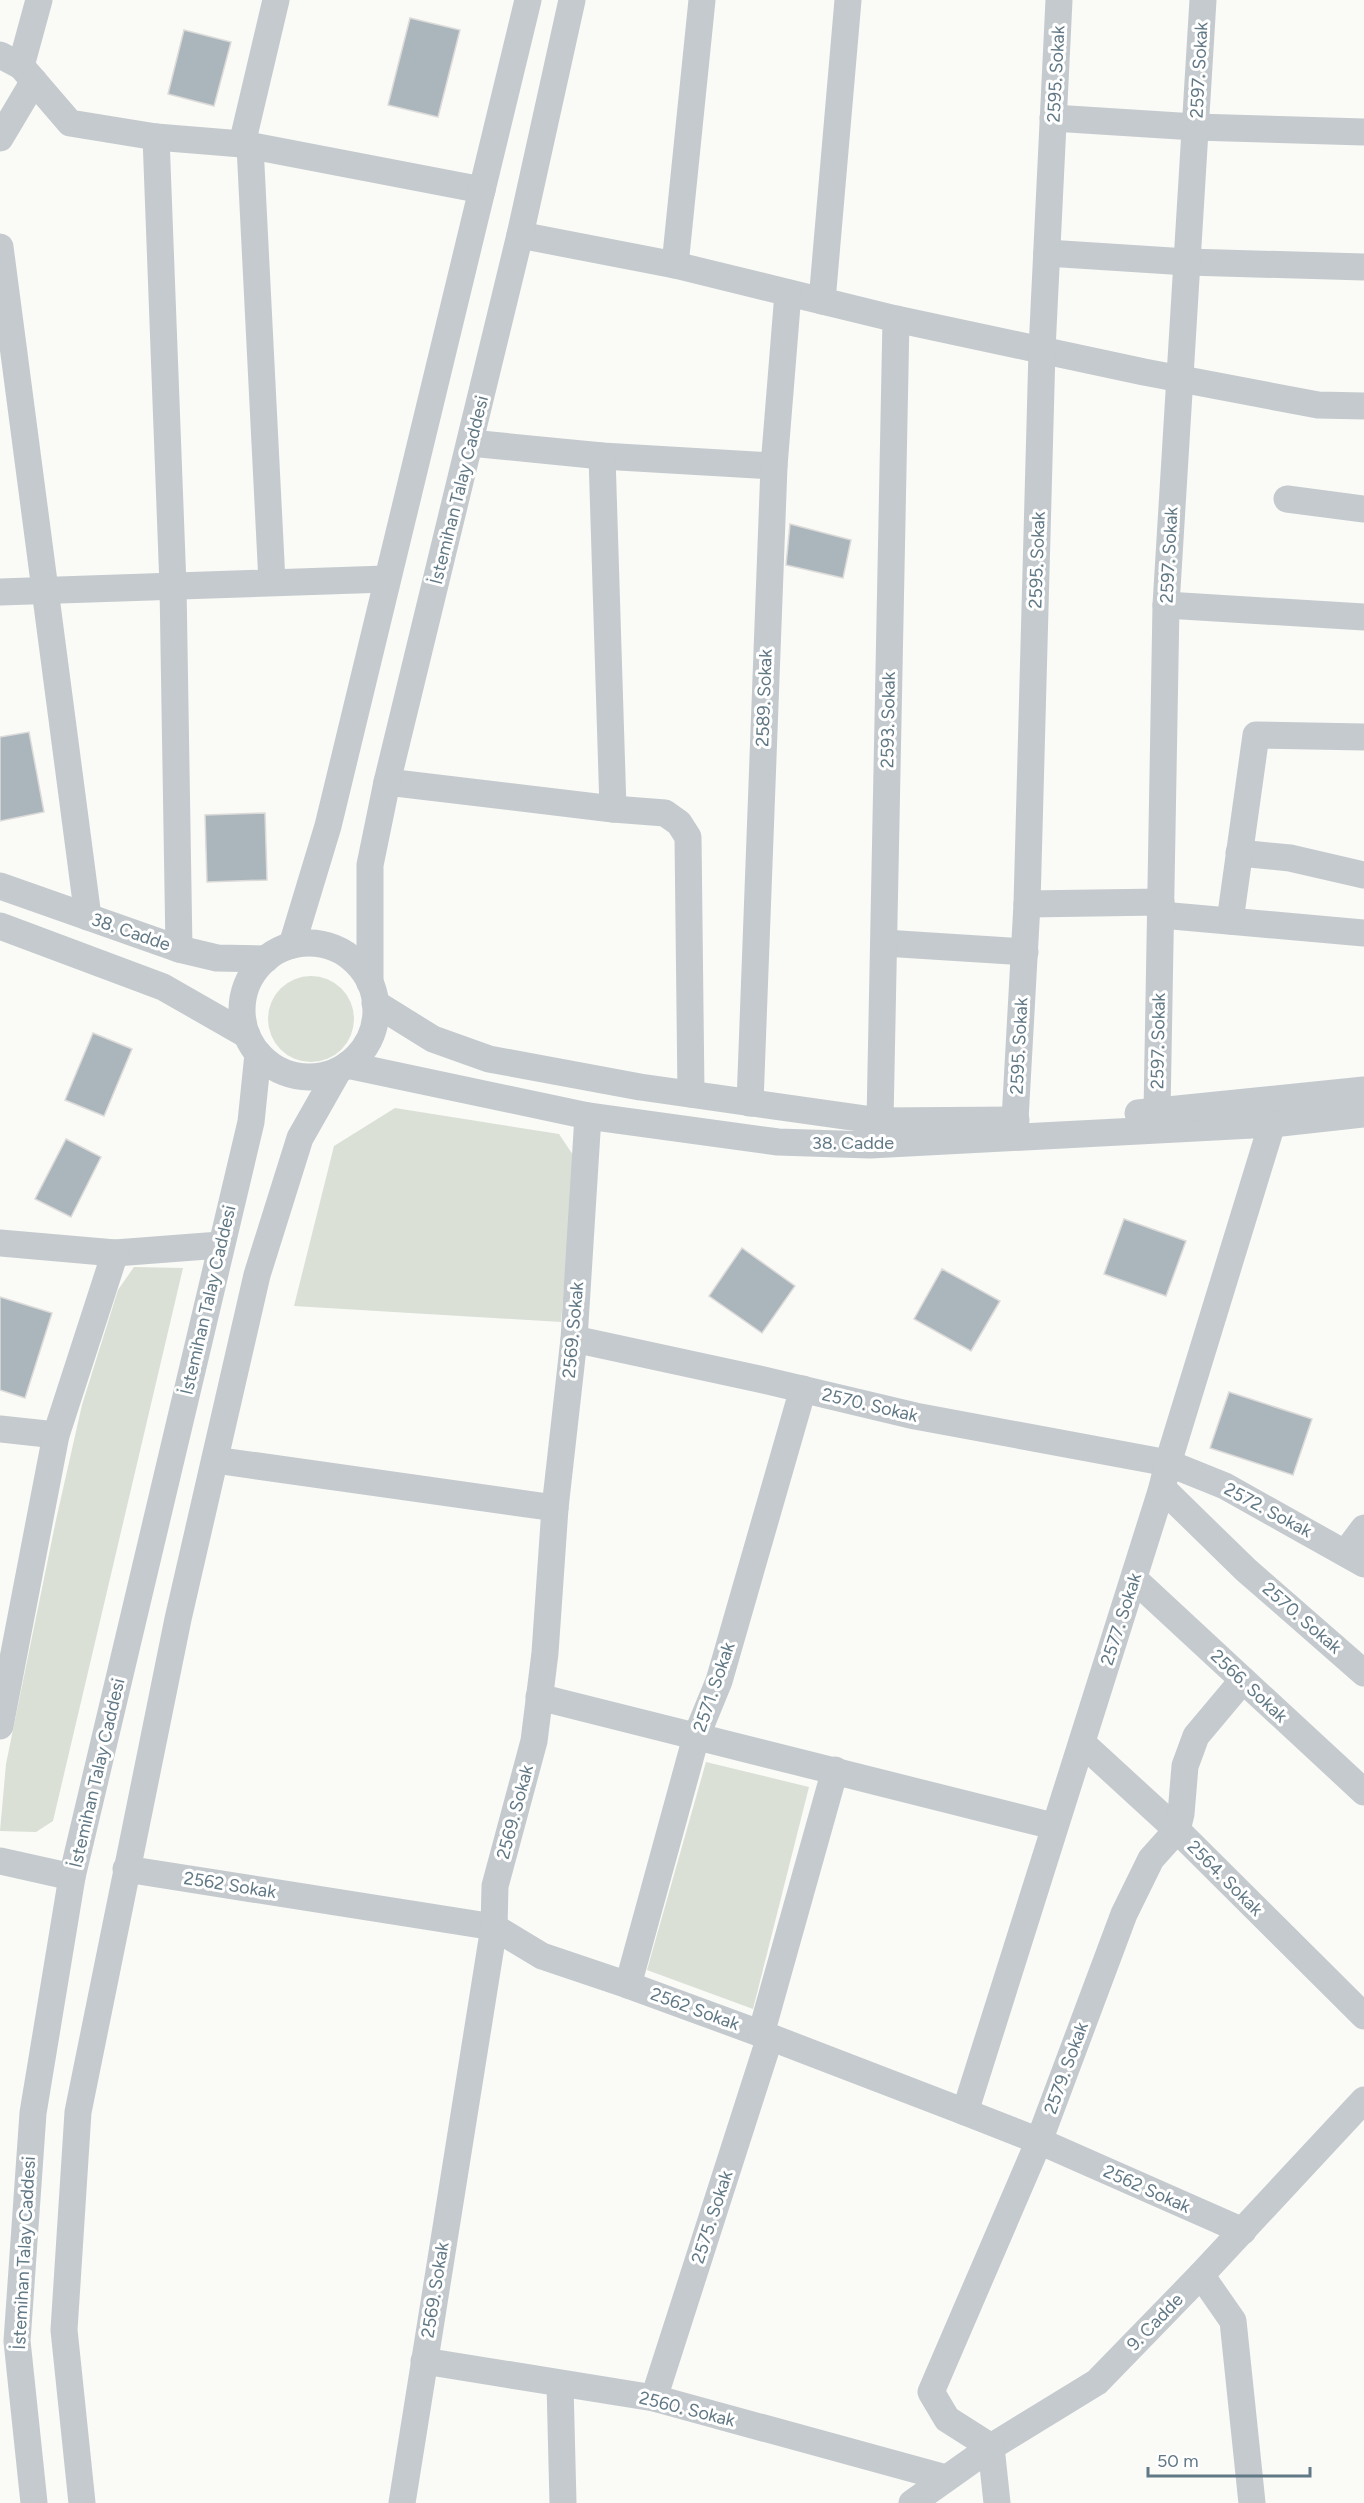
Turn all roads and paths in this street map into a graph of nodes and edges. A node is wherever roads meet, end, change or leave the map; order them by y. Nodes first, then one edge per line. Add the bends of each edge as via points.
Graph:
1 (39, 0) edge
2 (276, 0) edge
3 (528, 0) edge
4 (572, 0) edge
5 (702, 0) edge
6 (848, 0) edge
7 (1059, 0) edge
8 (1203, 0) edge
9 (18, 68) edge
10 (1053, 118) junction
11 (1196, 127) junction
12 (1364, 132) edge
13 (156, 137) junction
14 (0, 138) edge
15 (246, 145) junction
16 (482, 190) junction
17 (520, 235) junction
18 (0, 247) edge
19 (1047, 253) junction
20 (1187, 262) junction
21 (675, 265) junction
22 (1364, 267) edge
23 (788, 293) junction
24 (822, 301) junction
25 (896, 319) junction
26 (1042, 350) junction
27 (1179, 378) junction
28 (1364, 406) edge
29 (470, 443) junction
30 (602, 456) junction
31 (774, 466) junction
32 (1287, 499) dead end
33 (1364, 508) edge
34 (386, 579) junction
35 (272, 582) junction
36 (173, 586) junction
37 (44, 591) junction
38 (0, 592) edge
39 (1166, 605) junction
40 (1364, 617) edge
41 (1364, 737) edge
42 (387, 782) junction
43 (613, 809) junction
44 (1239, 853) junction
45 (1364, 875) edge
46 (0, 886) edge
47 (1027, 904) junction
48 (1161, 908) junction
49 (88, 918) junction
50 (1230, 921) junction
51 (0, 926) edge
52 (1364, 933) edge
53 (884, 943) junction
54 (292, 945) junction
55 (179, 949) junction
56 (1025, 952) junction
57 (266, 959) junction
58 (373, 993) junction
59 (252, 1045) junction
60 (342, 1068) junction
61 (1364, 1090) edge
62 (690, 1094) junction
63 (750, 1103) junction
64 (1157, 1112) junction
65 (1364, 1114) edge
66 (588, 1116) junction
67 (880, 1120) junction
68 (1015, 1120) junction
69 (1272, 1124) junction
70 (0, 1243) edge
71 (220, 1245) junction
72 (115, 1253) junction
73 (574, 1339) junction
74 (803, 1389) junction
75 (0, 1429) edge
76 (56, 1435) junction
77 (215, 1460) junction
78 (1165, 1475) junction
79 (555, 1508) junction
80 (1364, 1528) edge
81 (1355, 1558) edge
82 (1134, 1579) junction
83 (1364, 1673) edge
84 (1243, 1680) junction
85 (539, 1697) junction
86 (0, 1726) edge
87 (696, 1737) junction
88 (1082, 1743) junction
89 (835, 1770) junction
90 (1364, 1792) edge
91 (1053, 1826) junction
92 (1177, 1830) junction
93 (0, 1861) edge
94 (126, 1869) junction
95 (72, 1877) junction
96 (494, 1927) junction
97 (628, 1984) junction
98 (1364, 2016) edge
99 (766, 2035) junction
100 (1364, 2100) edge
101 (965, 2112) junction
102 (1039, 2141) junction
103 (1243, 2230) junction
104 (1201, 2275) junction
105 (8, 2340) edge
106 (424, 2361) junction
107 (560, 2384) junction
108 (654, 2398) junction
109 (991, 2447) junction
110 (946, 2478) junction
111 (34, 2503) edge
112 (82, 2503) edge
113 (402, 2503) edge
114 (562, 2503) edge
115 (912, 2503) edge
116 (997, 2503) edge
117 (1252, 2503) edge

1 - 9 street
2 - 15 street
3 - 16 street
4 - 17 street, İstemihan Talay Caddesi
5 - 21 street
6 - 24 street
7 - 10 street, 2595. Sokak
8 - 11 street, 2597. Sokak
9 - 13 street via 70,123
9 - 14 street
10 - 11 street
10 - 19 street, 2595. Sokak
11 - 12 street
11 - 20 street, 2597. Sokak
13 - 15 street
13 - 36 street
15 - 16 street
15 - 35 street
16 - 34 street
17 - 21 street
17 - 29 street, İstemihan Talay Caddesi
18 - 37 street
19 - 20 street
19 - 26 street, 2595. Sokak
20 - 22 street
20 - 27 street, 2597. Sokak
21 - 23 street
23 - 24 street
23 - 31 street, 2589. Sokak
24 - 25 street
25 - 26 street
25 - 53 street, 2593. Sokak
26 - 27 street
26 - 47 street, 2595. Sokak
27 - 28 street via 1318,405
27 - 39 street, 2597. Sokak
29 - 30 street
29 - 42 street, İstemihan Talay Caddesi
30 - 31 street
30 - 43 street
31 - 63 street, 2589. Sokak
32 - 33 street
34 - 35 street
34 - 54 street via 328,826
35 - 36 street
36 - 37 street
36 - 55 street
37 - 38 street
37 - 49 street
39 - 40 street
39 - 48 street, 2597. Sokak
41 - 44 street via 1256,735
42 - 43 street
42 - 58 street, İstemihan Talay Caddesi via 370,865
43 - 62 street via 665,813 679,823 688,837
44 - 45 street via 1290,858
44 - 50 street
46 - 49 street, 38. Cadde
47 - 48 street
47 - 56 street, 2595. Sokak
48 - 50 street
48 - 64 street, 2597. Sokak
49 - 55 street, 38. Cadde
50 - 52 street
51 - 59 street via 163,987
53 - 56 street
53 - 67 street, 2593. Sokak
54 - 57 street
54 - 58 street via 329,947 346,955 360,967
55 - 57 street, 38. Cadde via 217,958
56 - 68 street, 2595. Sokak
57 - 59 street via 254,973 242,1007
58 - 60 street via 375,1021 370,1038
58 - 62 street, 38. Cadde via 433,1039 489,1059
59 - 60 street via 274,1068 295,1076 317,1077
59 - 71 street, İstemihan Talay Caddesi via 251,1122
60 - 66 street, 38. Cadde
60 - 77 street via 300,1138 257,1275
61 - 64 street, 38. Cadde
62 - 63 street, 38. Cadde
63 - 67 street, 38. Cadde
64 - 68 street, 38. Cadde
65 - 69 street, 38. Cadde
66 - 69 street, 38. Cadde via 778,1142 870,1145
66 - 73 street, 2569. Sokak
67 - 68 street, 38. Cadde
69 - 78 street, 2577. Sokak
70 - 72 street
71 - 72 street
71 - 95 street, İstemihan Talay Caddesi
72 - 76 street
73 - 74 street, 2570. Sokak
73 - 79 street, 2569. Sokak
74 - 78 street, 2570. Sokak
74 - 87 street, 2571. Sokak via 719,1682
75 - 76 street
76 - 86 street
77 - 79 street
77 - 94 street
78 - 81 street, 2572. Sokak via 1225,1486
78 - 82 street, 2577. Sokak
78 - 83 street, 2570. Sokak via 1246,1570
79 - 85 street, 2569. Sokak
80 - 81 street
82 - 84 street, 2566. Sokak
82 - 88 street, 2577. Sokak
84 - 90 street, 2566. Sokak
84 - 92 street via 1197,1737 1185,1766
85 - 87 street
85 - 96 street, 2569. Sokak via 534,1741 495,1886
87 - 89 street
87 - 97 street, 2571. Sokak
88 - 91 street, 2577. Sokak
88 - 92 street, 2564. Sokak
89 - 91 street
89 - 99 street, 2575. Sokak
91 - 101 street, 2577. Sokak
92 - 98 street, 2564. Sokak
92 - 102 street, 2579. Sokak via 1151,1859 1124,1914
93 - 95 street
94 - 96 street, 2562 Sokak
94 - 112 street via 78,2112 64,2330
95 - 105 street, İstemihan Talay Caddesi via 33,2113
96 - 97 street, 2562 Sokak via 542,1956
96 - 106 street, 2569. Sokak
97 - 99 street, 2562 Sokak
99 - 101 street, 2562 Sokak
99 - 108 street, 2575. Sokak
100 - 103 street, 9. Cadde
101 - 102 street, 2562 Sokak
102 - 103 street, 2562 Sokak
102 - 109 street, 2579. Sokak via 931,2392 947,2419
103 - 104 street, 9. Cadde
104 - 109 street, 9. Cadde via 1096,2382
104 - 117 street via 1233,2321
105 - 111 street, İstemihan Talay Caddesi
106 - 107 street, 2560. Sokak
106 - 113 street, 2569. Sokak
107 - 108 street, 2560. Sokak
107 - 114 street
108 - 110 street, 2560. Sokak
109 - 110 street, 9. Cadde
109 - 116 street
110 - 115 street, 9. Cadde

